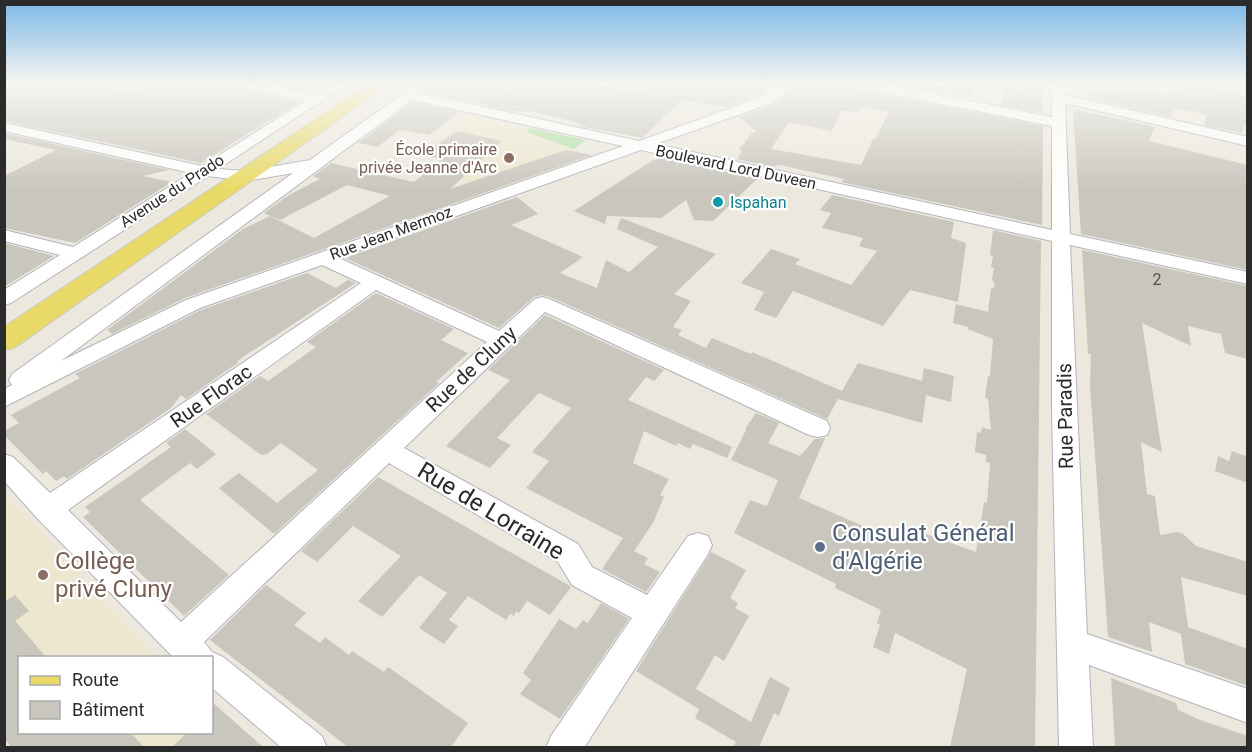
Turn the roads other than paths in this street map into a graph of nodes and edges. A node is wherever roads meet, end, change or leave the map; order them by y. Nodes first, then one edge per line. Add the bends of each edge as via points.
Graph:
1 (284, 119) edge
2 (330, 119) edge
3 (376, 119) edge
4 (539, 119) edge
5 (713, 119) edge
6 (1039, 119) edge
7 (1059, 119) edge
8 (1164, 119) edge
9 (1059, 123) junction
10 (4, 127) edge
11 (1248, 142) edge
12 (638, 146) junction
13 (314, 165) junction
14 (204, 170) junction
15 (246, 176) junction
16 (4, 235) edge
17 (1062, 238) junction
18 (75, 254) junction
19 (321, 257) junction
20 (1248, 278) edge
21 (375, 282) junction
22 (4, 299) edge
23 (4, 341) edge
24 (502, 341) junction
25 (4, 392) edge
26 (4, 399) edge
27 (818, 428) dead end
28 (385, 449) junction
29 (4, 464) edge
30 (47, 510) junction
31 (698, 545) dead end
32 (653, 614) junction
33 (1073, 644) junction
34 (190, 650) edge
35 (213, 669) edge
36 (1248, 706) edge
37 (310, 747) edge
38 (563, 747) edge
39 (1076, 747) edge

1 - 14 street, Avenue du Prado
2 - 15 main road, Avenue du Prado
3 - 13 street, Avenue du Prado
4 - 12 street, Boulevard Lord Duveen
5 - 12 street, Rue Jean Mermoz
6 - 9 street
7 - 9 street, Rue Paradis
8 - 11 street
9 - 17 street, Rue Paradis
10 - 14 street
12 - 17 street, Boulevard Lord Duveen
12 - 19 street, Rue Jean Mermoz
13 - 15 street, Avenue du Prado
13 - 25 street, Avenue du Prado
14 - 15 street
14 - 18 street, Avenue du Prado
15 - 23 main road, Avenue du Prado
16 - 18 street
17 - 20 street, Boulevard Lord Duveen
17 - 33 street, Rue Paradis
18 - 22 street, Avenue du Prado
19 - 21 street
19 - 26 street, Rue Jean Mermoz via 193,304
21 - 24 street
21 - 30 street, Rue Florac
24 - 27 street, Rue de Cluny via 542,303
24 - 28 street, Rue de Cluny
28 - 32 street, Rue de Lorraine via 568,553 582,576
28 - 34 street, Rue de Cluny
29 - 30 street
30 - 34 street
31 - 32 street
32 - 38 street
33 - 36 street
33 - 39 street, Rue Paradis
35 - 37 street

